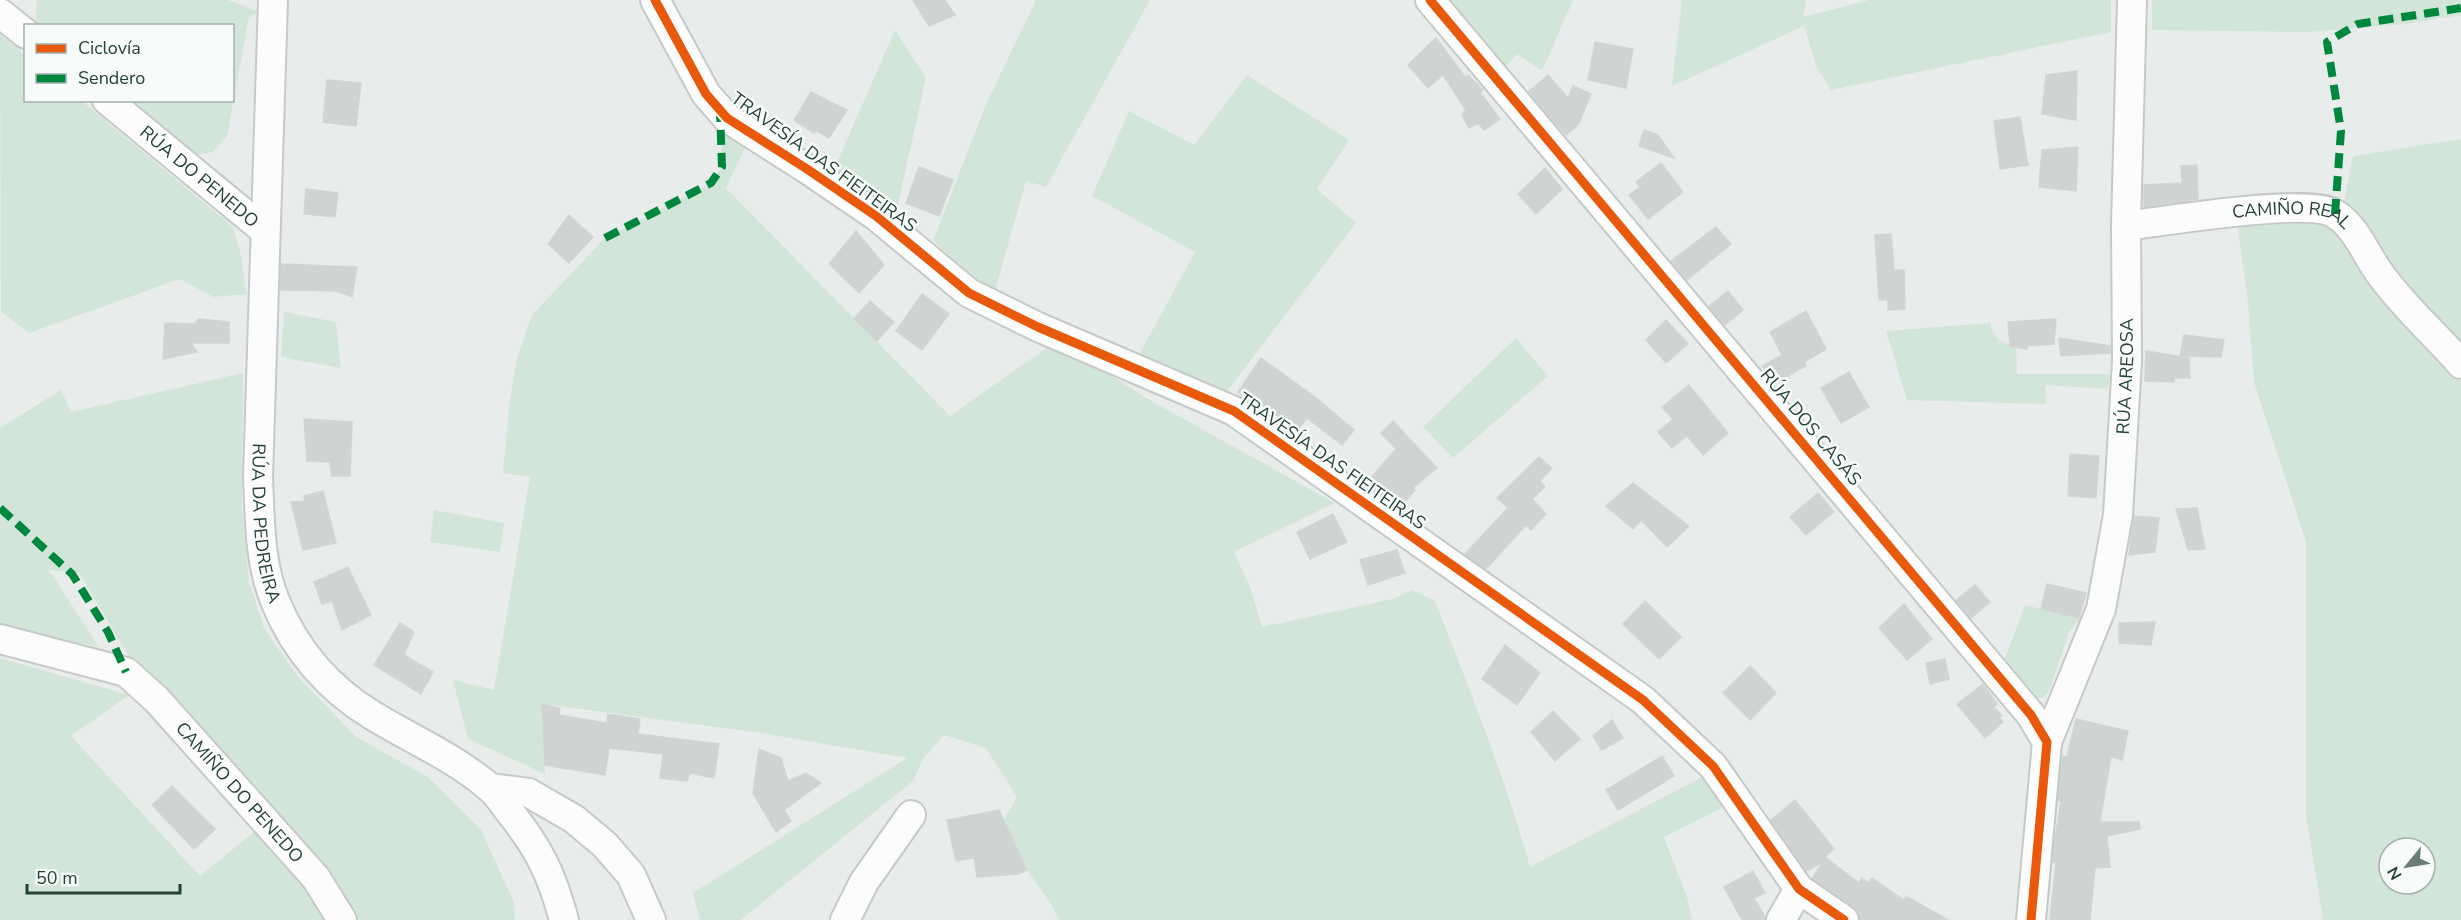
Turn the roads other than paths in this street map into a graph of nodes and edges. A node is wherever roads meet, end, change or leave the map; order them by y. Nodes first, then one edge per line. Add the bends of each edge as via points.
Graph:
1 (273, 0) edge
2 (655, 0) edge
3 (1430, 0) edge
4 (2132, 0) edge
5 (0, 13) edge
6 (24, 32) edge
7 (109, 102) edge
8 (2126, 226) junction
9 (264, 230) junction
10 (2461, 364) edge
11 (0, 639) edge
12 (2047, 742) junction
13 (491, 788) junction
14 (911, 815) dead end
15 (1799, 889) junction
16 (342, 920) edge
17 (564, 920) edge
18 (651, 920) edge
19 (845, 920) edge
20 (1781, 920) edge
21 (1844, 920) edge
22 (2031, 920) edge

1 - 9 street, RÚA DA PEDREIRA
2 - 15 street, TRAVESÍA DAS FIEITEIRAS via 706,94 727,117 876,216 969,293 1234,411 1643,700 1713,766
3 - 12 street, RÚA DOS CASÁS via 2031,715
4 - 8 street, RÚA AREOSA
5 - 6 street
7 - 9 street, RÚA DO PENEDO
8 - 10 street, CAMIÑO REAL via 2295,206 2324,209 2354,232 2383,278
8 - 12 street, RÚA AREOSA via 2127,360 2118,516 2101,609
9 - 13 street, RÚA DA PEDREIRA via 258,477 262,543 274,601 297,646 329,683 370,714 463,767
11 - 16 street, CAMIÑO DO PENEDO via 126,672 157,700 316,878
12 - 22 street
13 - 17 street, RÚA DA PEDREIRA via 529,836 554,883
13 - 18 street via 530,793 574,819 631,875
14 - 19 street via 864,882
15 - 20 street
15 - 21 street, TRAVESÍA DAS FIEITEIRAS

